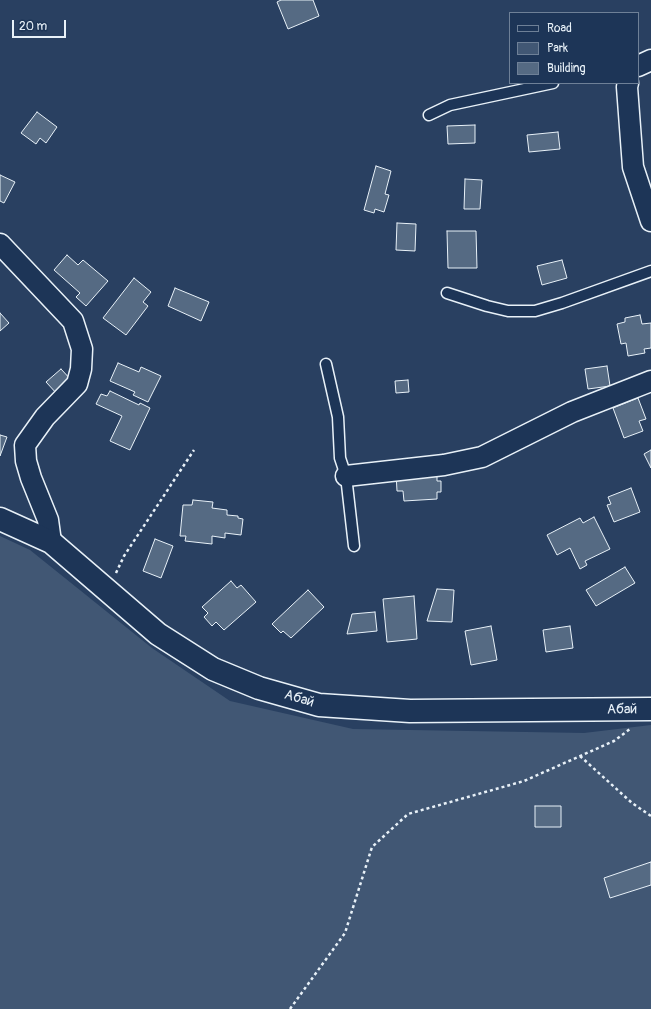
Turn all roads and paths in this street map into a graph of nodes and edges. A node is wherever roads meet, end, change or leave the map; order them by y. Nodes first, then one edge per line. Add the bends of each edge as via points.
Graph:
1 (651, 60) edge
2 (639, 66) edge
3 (548, 84) edge
4 (628, 84) edge
5 (429, 116) dead end
6 (651, 221) edge
7 (0, 244) edge
8 (651, 271) edge
9 (447, 293) dead end
10 (326, 364) dead end
11 (651, 382) edge
12 (194, 450) dead end
13 (346, 476) junction
14 (0, 519) edge
15 (51, 542) junction
16 (354, 546) dead end
17 (107, 591) junction
18 (651, 709) edge
19 (632, 728) dead end
20 (580, 756) junction
21 (651, 816) edge
22 (290, 1009) edge

1 - 2 street
3 - 5 lane via 450,105
4 - 6 street via 633,167
7 - 15 street via 73,321 82,349 77,384 45,417 25,445 26,461 48,520
8 - 9 lane via 535,311 508,311
10 - 13 lane via 338,417 340,458
11 - 13 street via 572,412 482,457 444,465
12 - 17 path via 124,556
13 - 16 lane
14 - 15 street, Абай
15 - 17 street, Абай
17 - 18 street, Абай via 158,634 213,669 259,688 319,705 410,711
19 - 20 path via 614,741
20 - 21 path via 632,803
20 - 22 path via 524,781 408,814 372,847 345,933

